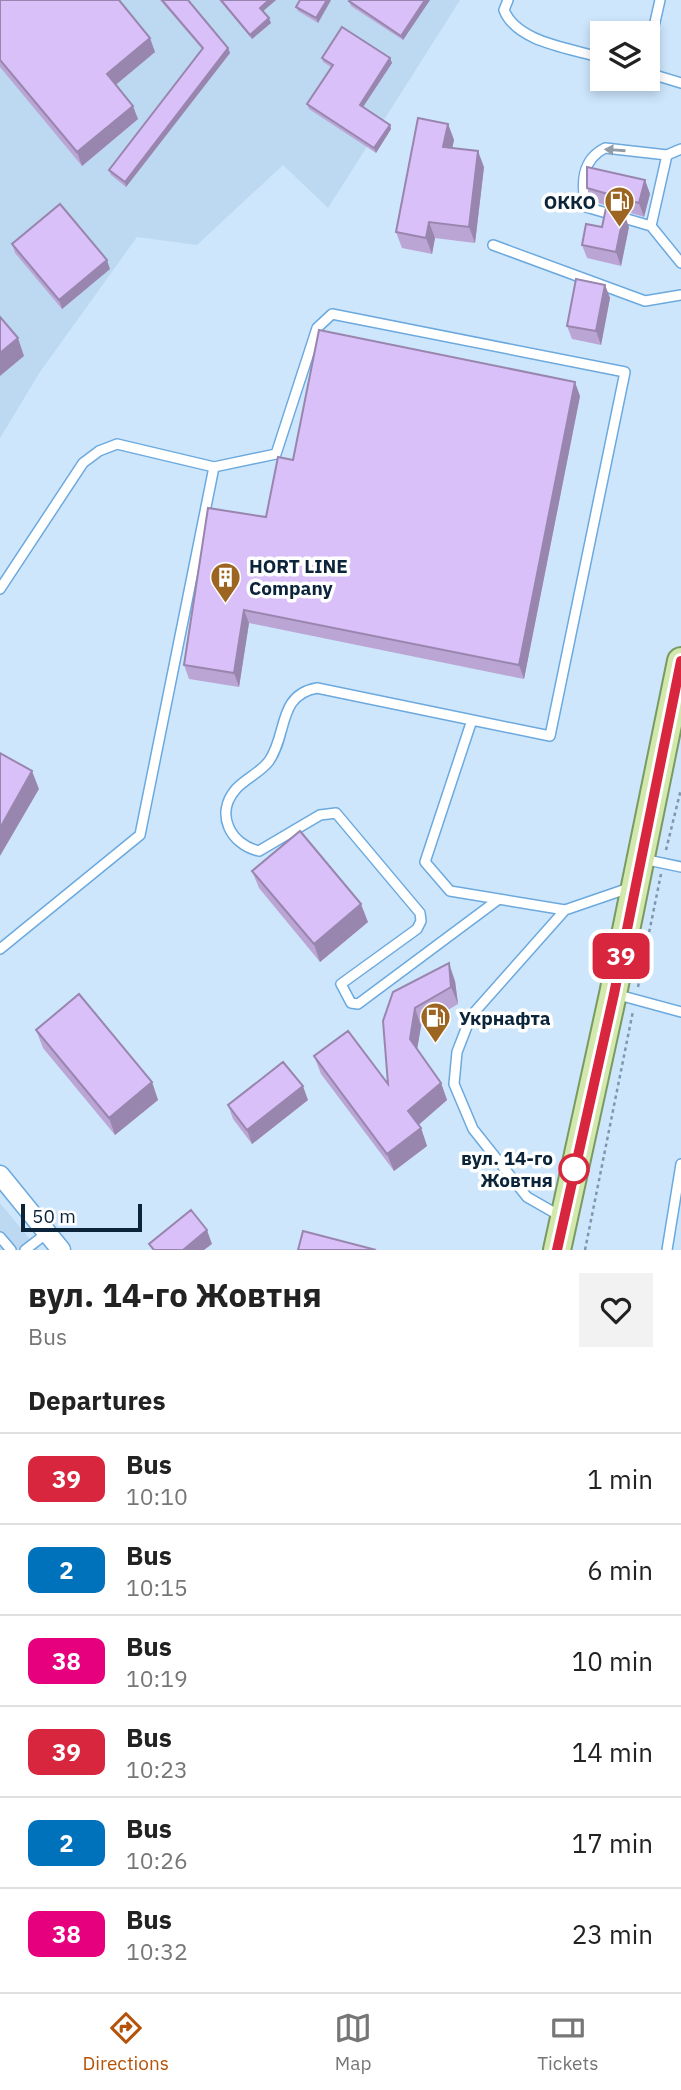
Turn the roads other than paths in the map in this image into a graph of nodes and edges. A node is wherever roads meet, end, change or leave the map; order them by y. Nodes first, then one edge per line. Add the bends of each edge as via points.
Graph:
1 (508, 0) edge
2 (660, 0) edge
3 (655, 21) edge
4 (590, 54) edge
5 (660, 76) edge
6 (681, 83) edge
7 (681, 149) edge
8 (667, 155) junction
9 (651, 226) junction
10 (493, 245) dead end
11 (681, 263) edge
12 (681, 295) edge
13 (214, 467) junction
14 (0, 589) edge
15 (681, 661) edge
16 (472, 720) junction
17 (652, 860) junction
18 (681, 867) edge
19 (636, 886) junction
20 (499, 899) junction
21 (565, 910) junction
22 (0, 949) edge
23 (624, 996) junction
24 (681, 1012) edge
25 (681, 1164) edge
26 (0, 1175) edge
27 (563, 1217) junction
28 (47, 1233) junction
29 (0, 1237) edge
30 (11, 1250) edge
31 (25, 1250) edge
32 (61, 1250) edge
33 (556, 1250) edge
34 (667, 1250) edge

1 - 4 lane via 504,10 508,21 522,33
2 - 3 lane
5 - 6 lane
7 - 8 lane
8 - 9 lane
8 -> 9 lane via 605,148 589,161 581,190 586,207
9 - 11 lane
10 - 12 lane via 645,301
13 - 14 lane via 117,444 99,451 83,463
13 - 16 lane via 276,454 317,328 332,314 625,372 550,736
13 - 22 lane via 140,835
15 - 17 main road
16 - 20 lane via 425,862 450,891
16 - 20 lane via 317,688 303,691 293,699 269,761 233,792 227,827 238,843 259,851 320,815 336,813 420,913 416,929 341,984 353,1004
17 - 18 lane
17 - 19 main road
19 - 21 lane
19 - 23 main road
20 - 21 lane
21 - 27 lane via 471,1016 457,1052 454,1084 473,1129 527,1197
23 - 24 lane
23 - 27 main road
25 - 34 lane
26 - 28 street
27 - 33 main road
28 - 31 lane
28 - 32 street
29 - 30 lane

